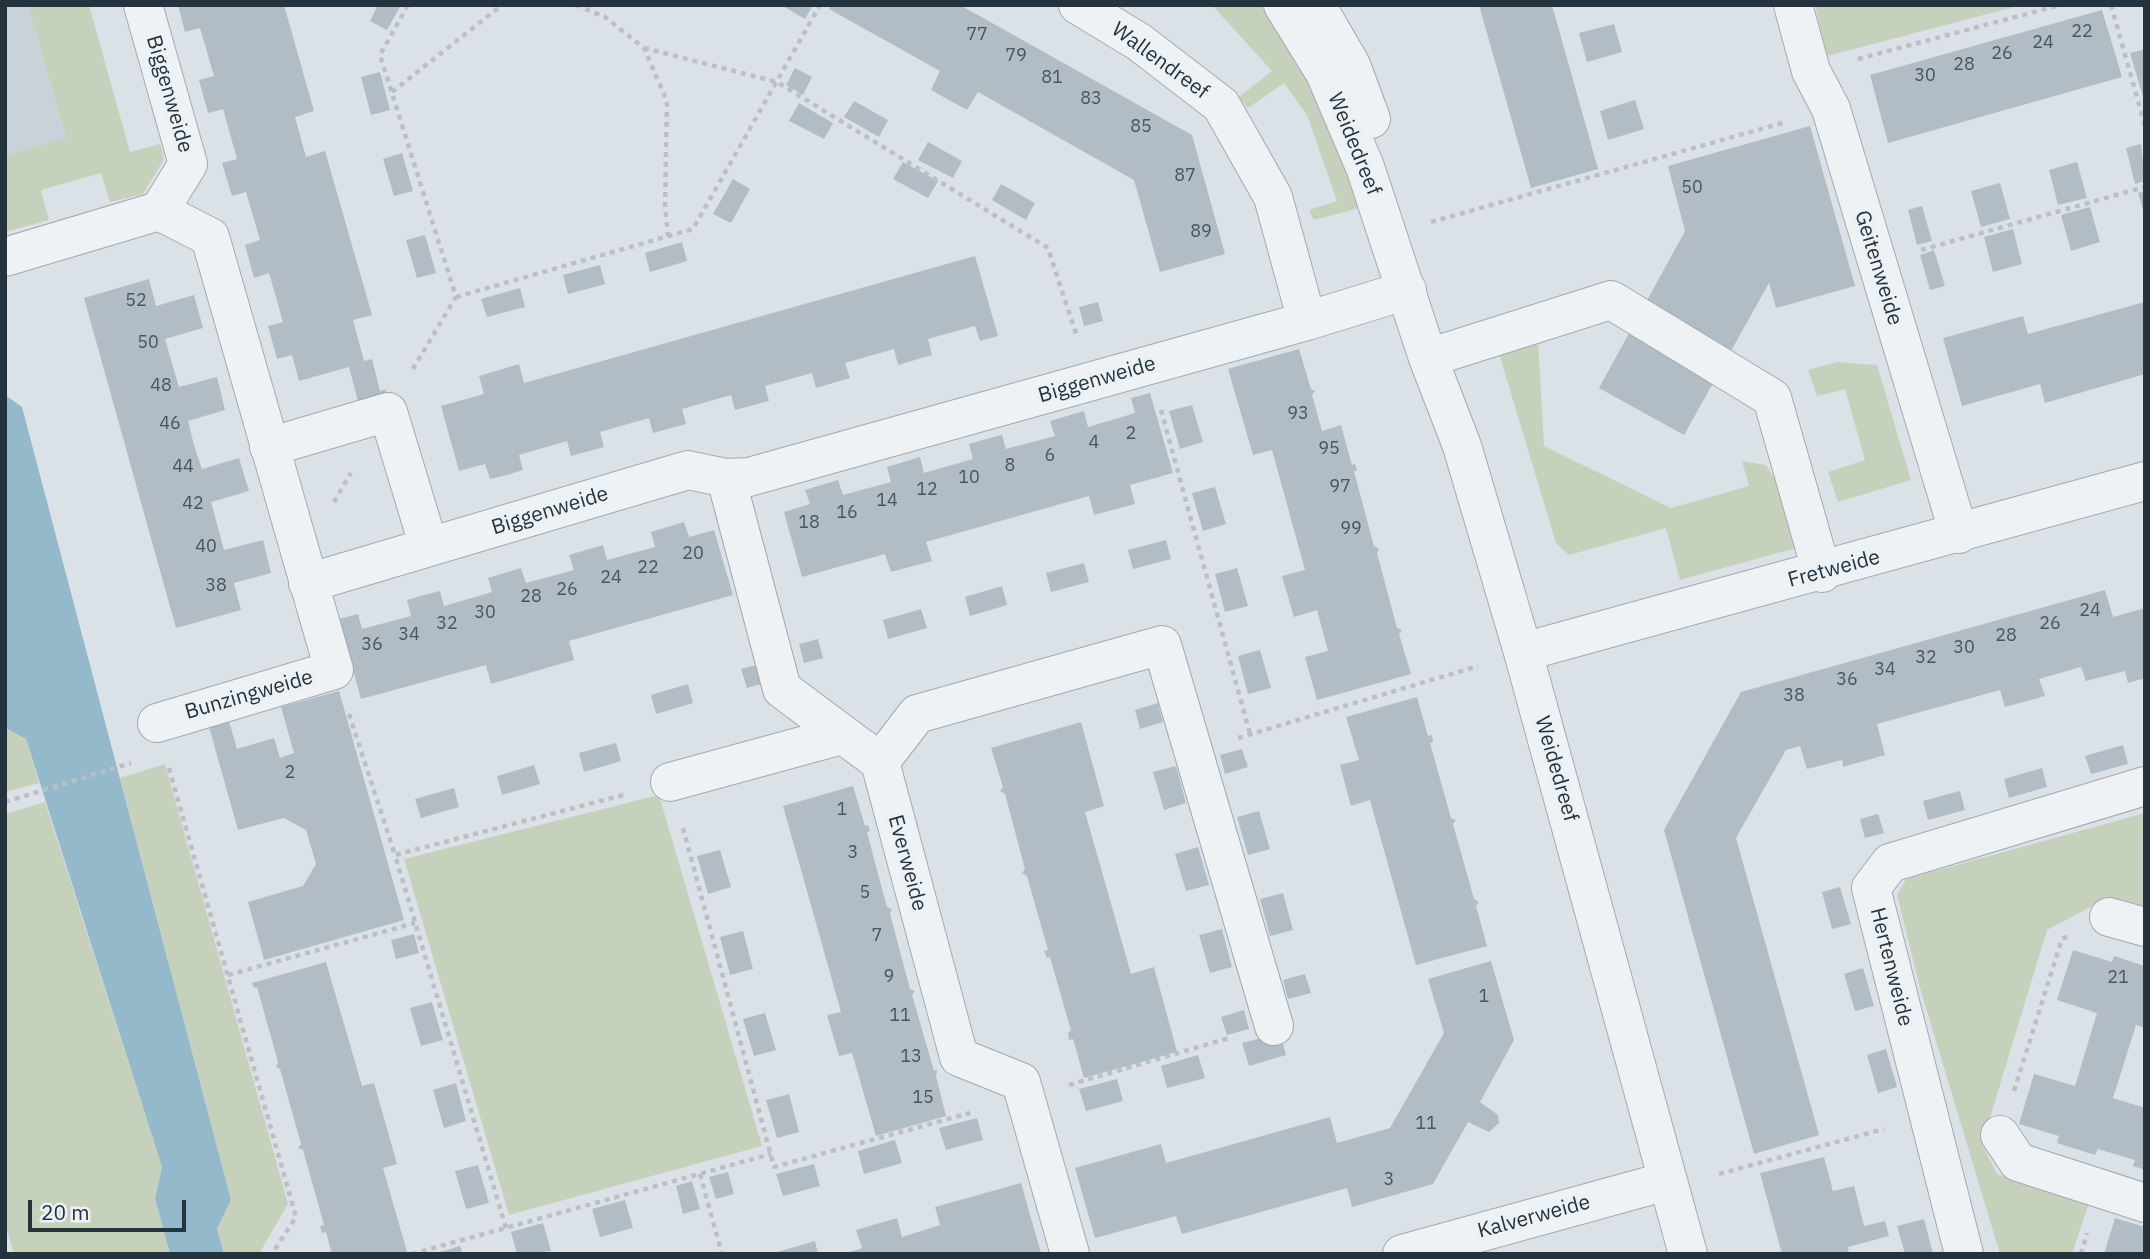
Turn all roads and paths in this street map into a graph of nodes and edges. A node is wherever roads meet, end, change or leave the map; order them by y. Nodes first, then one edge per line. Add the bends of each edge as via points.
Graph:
1 (143, 5) edge
2 (408, 5) edge
3 (502, 5) edge
4 (576, 5) edge
5 (820, 5) edge
6 (1078, 5) edge
7 (1283, 5) edge
8 (1316, 5) edge
9 (1793, 5) edge
10 (2060, 5) edge
11 (2111, 5) edge
12 (644, 48) junction
13 (1811, 71) junction
14 (777, 82) junction
15 (392, 92) junction
16 (1831, 109) junction
17 (2145, 126) edge
18 (2145, 187) edge
19 (159, 211) junction
20 (1403, 230) junction
21 (668, 236) junction
22 (5, 257) edge
23 (1876, 262) junction
24 (1407, 290) junction
25 (456, 297) junction
26 (1307, 321) junction
27 (1428, 358) junction
28 (1149, 366) junction
29 (1091, 382) junction
30 (388, 412) junction
31 (269, 447) junction
32 (726, 478) junction
33 (2145, 481) edge
34 (1959, 534) junction
35 (429, 547) junction
36 (304, 570) junction
37 (1822, 573) junction
38 (1523, 652) junction
39 (334, 670) junction
40 (157, 723) dead end
41 (1251, 734) junction
42 (842, 735) junction
43 (1194, 751) junction
44 (140, 760) dead end
45 (880, 762) junction
46 (169, 766) dead end
47 (670, 782) junction
48 (2145, 786) edge
49 (7, 801) edge
50 (395, 855) junction
51 (2127, 922) edge
52 (415, 923) junction
53 (228, 975) junction
54 (1274, 1026) joint
55 (1024, 1098) junction
56 (1929, 1117) junction
57 (2000, 1135) joint
58 (771, 1154) junction
59 (700, 1174) junction
60 (1719, 1174) dead end
61 (1667, 1181) junction
62 (2145, 1203) edge
63 (506, 1228) junction
64 (272, 1254) edge
65 (412, 1254) edge
66 (722, 1254) edge
67 (1070, 1254) edge
68 (1402, 1254) edge
69 (1688, 1254) edge
70 (1965, 1254) edge

1 - 19 street, Biggenweide via 188,163
2 - 15 path via 380,55
3 - 15 path
4 - 12 path via 605,17
5 - 14 path
6 - 26 street, Wallendreef via 1139,42 1221,106 1273,197
7 - 24 street, Weidedreef via 1325,73 1365,167
8 - 20 street, Weidedreef via 1351,65 1385,159
9 - 13 street, Geitenweide
10 - 13 path
11 - 17 path
12 - 14 path
12 - 21 path via 667,101
13 - 16 street, Geitenweide
14 - 21 path via 693,229
14 - 29 path via 1048,248
15 - 25 path
16 - 20 path
16 - 23 street, Geitenweide
18 - 23 path
19 - 22 street
19 - 31 street via 210,237
20 - 24 street, Weidedreef
21 - 25 path
23 - 34 street, Geitenweide
24 - 26 street, Biggenweide
24 - 27 street, Weidedreef
25 - 30 path
26 - 28 street, Biggenweide
27 - 37 street via 1611,300 1772,398
27 - 38 street, Weidedreef via 1462,446
28 - 29 street, Biggenweide
28 - 41 path
29 - 32 street, Biggenweide via 749,477
30 - 31 street
30 - 35 street
30 - 36 path
31 - 36 street
32 - 35 street, Biggenweide via 688,470
32 - 42 street via 782,689
33 - 34 street, Fretweide
34 - 37 street, Fretweide
35 - 36 street, Biggenweide
36 - 39 street, Bunzingweide
37 - 38 street, Fretweide
38 - 41 path
38 - 61 street, Weidedreef
39 - 40 street, Bunzingweide
39 - 50 path
41 - 43 path
42 - 45 street
42 - 47 street
43 - 45 street via 1162,645 918,714
43 - 54 street
44 - 49 path
45 - 55 street, Everweide via 959,1057 1021,1082
46 - 53 path
47 - 50 path
47 - 58 path
48 - 56 street, Hertenweide via 1890,863 1871,888
50 - 52 path
51 - 57 path via 2062,939
52 - 53 path
52 - 63 path
53 - 64 path via 296,1217
54 - 55 path
55 - 58 path via 774,1167
55 - 67 street, Everweide
56 - 60 path
56 - 70 street, Hertenweide
57 - 62 street via 2018,1162
58 - 59 path
59 - 63 path
59 - 66 path
61 - 68 street, Kalverweide
61 - 69 street, Weidedreef
63 - 65 path

